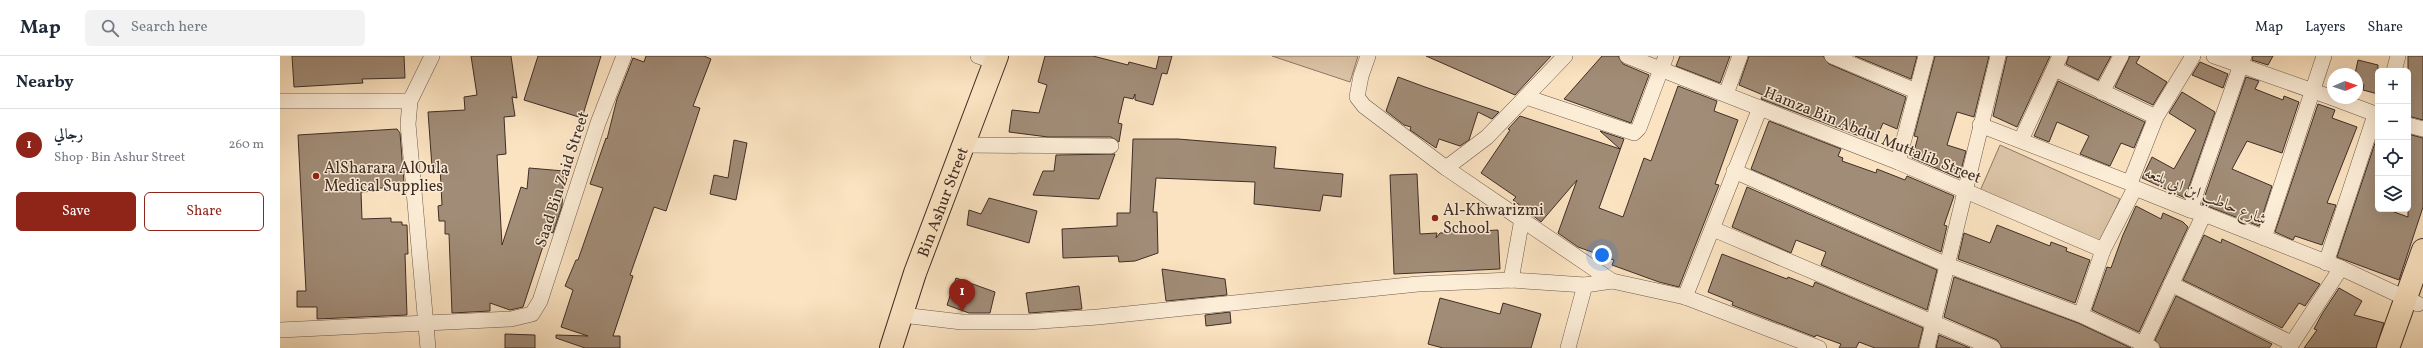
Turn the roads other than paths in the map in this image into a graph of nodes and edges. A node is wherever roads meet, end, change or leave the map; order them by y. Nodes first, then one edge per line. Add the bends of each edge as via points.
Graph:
1 (432, 56) edge
2 (624, 56) edge
3 (1368, 56) edge
4 (1565, 56) edge
5 (1628, 56) edge
6 (1740, 56) edge
7 (1832, 56) edge
8 (1926, 56) edge
9 (1998, 56) edge
10 (2121, 56) edge
11 (2193, 56) edge
12 (2214, 56) edge
13 (2324, 56) edge
14 (2398, 56) edge
15 (990, 58) edge
16 (2243, 60) edge
17 (1664, 62) edge
18 (1865, 62) edge
19 (2057, 63) edge
20 (2395, 68) edge
21 (2312, 90) junction
22 (1916, 91) junction
23 (2102, 92) junction
24 (1726, 94) junction
25 (2327, 96) edge
26 (1526, 97) junction
27 (280, 101) edge
28 (410, 101) junction
29 (2348, 104) edge
30 (1760, 108) junction
31 (2375, 115) edge
32 (2156, 117) junction
33 (2375, 118) edge
34 (1980, 125) junction
35 (2411, 125) edge
36 (2423, 129) edge
37 (2021, 140) junction
38 (962, 145) junction
39 (1111, 146) dead end
40 (1898, 162) junction
41 (1446, 168) junction
42 (1734, 171) junction
43 (2132, 185) junction
44 (1965, 189) junction
45 (2197, 212) junction
46 (1522, 219) junction
47 (1713, 229) junction
48 (2264, 238) junction
49 (2103, 250) junction
50 (2423, 250) edge
51 (2326, 263) junction
52 (1947, 265) junction
53 (2342, 268) junction
54 (1511, 280) junction
55 (1612, 281) junction
56 (2171, 284) junction
57 (1585, 285) junction
58 (1685, 297) junction
59 (2415, 297) edge
60 (902, 315) junction
61 (2082, 315) junction
62 (427, 323) junction
63 (1933, 324) junction
64 (280, 330) edge
65 (2290, 345) edge
66 (2148, 346) edge
67 (1816, 347) edge
68 (428, 348) edge
69 (891, 348) edge
70 (1568, 348) edge
71 (1927, 348) edge
72 (1994, 348) edge
73 (2388, 348) edge
74 (2403, 348) edge

1 - 28 street
2 - 62 street, Saad Bin Zaid Street via 598,123 540,301 532,314 511,319
3 - 41 street via 1357,97 1364,106
4 - 26 street
5 - 17 street, Hamza Bin Abdul Muttalib Street
6 - 24 street
7 - 18 street
8 - 22 street
9 - 34 street
10 - 23 street
11 - 32 street
12 - 16 street
13 - 21 street
14 - 20 street
15 - 38 main road, Bin Ashur Street
16 - 21 street
16 - 45 street
17 - 24 street, Hamza Bin Abdul Muttalib Street
17 - 26 street via 1634,133
18 - 22 street
19 - 23 street
19 - 37 street
21 - 25 street
21 - 48 street
22 - 40 street
23 - 32 street
24 - 30 street, Hamza Bin Abdul Muttalib Street
26 - 41 street via 1486,137
27 - 28 street
28 - 62 street via 408,124
29 - 31 street
30 - 40 street, Hamza Bin Abdul Muttalib Street
30 - 42 street
32 - 43 street
33 - 51 street
34 - 37 street, شارع حاطب ابن ابي بلتعه
34 - 44 street
35 - 36 street
37 - 43 street, شارع حاطب ابن ابي بلتعه
38 - 39 street
38 - 60 main road, Bin Ashur Street
40 - 44 street, Hamza Bin Abdul Muttalib Street
41 - 46 street
42 - 47 street
42 - 52 street
43 - 45 street, شارع حاطب ابن ابي بلتعه
43 - 49 street
44 - 49 street, Hamza Bin Abdul Muttalib Street
44 - 52 street
45 - 48 street, شارع حاطب ابن ابي بلتعه
45 - 56 street
46 - 54 street
46 - 55 street
47 - 58 street
47 - 63 street
48 - 51 street, شارع حاطب ابن ابي بلتعه
49 - 61 street
50 - 59 main road
51 - 53 street, شارع حاطب ابن ابي بلتعه
52 - 61 street
52 - 63 street
53 - 59 street, شارع حاطب ابن ابي بلتعه
53 - 65 street
54 - 57 street
54 - 60 street via 1418,284 1027,322 962,322
55 - 57 street
55 - 58 street
56 - 65 street
56 - 66 street
57 - 70 street
58 - 67 street
59 - 73 main road
59 - 74 main road
60 - 69 main road, Bin Ashur Street
61 - 66 street
62 - 64 street
62 - 68 street
63 - 71 street
63 - 72 street

